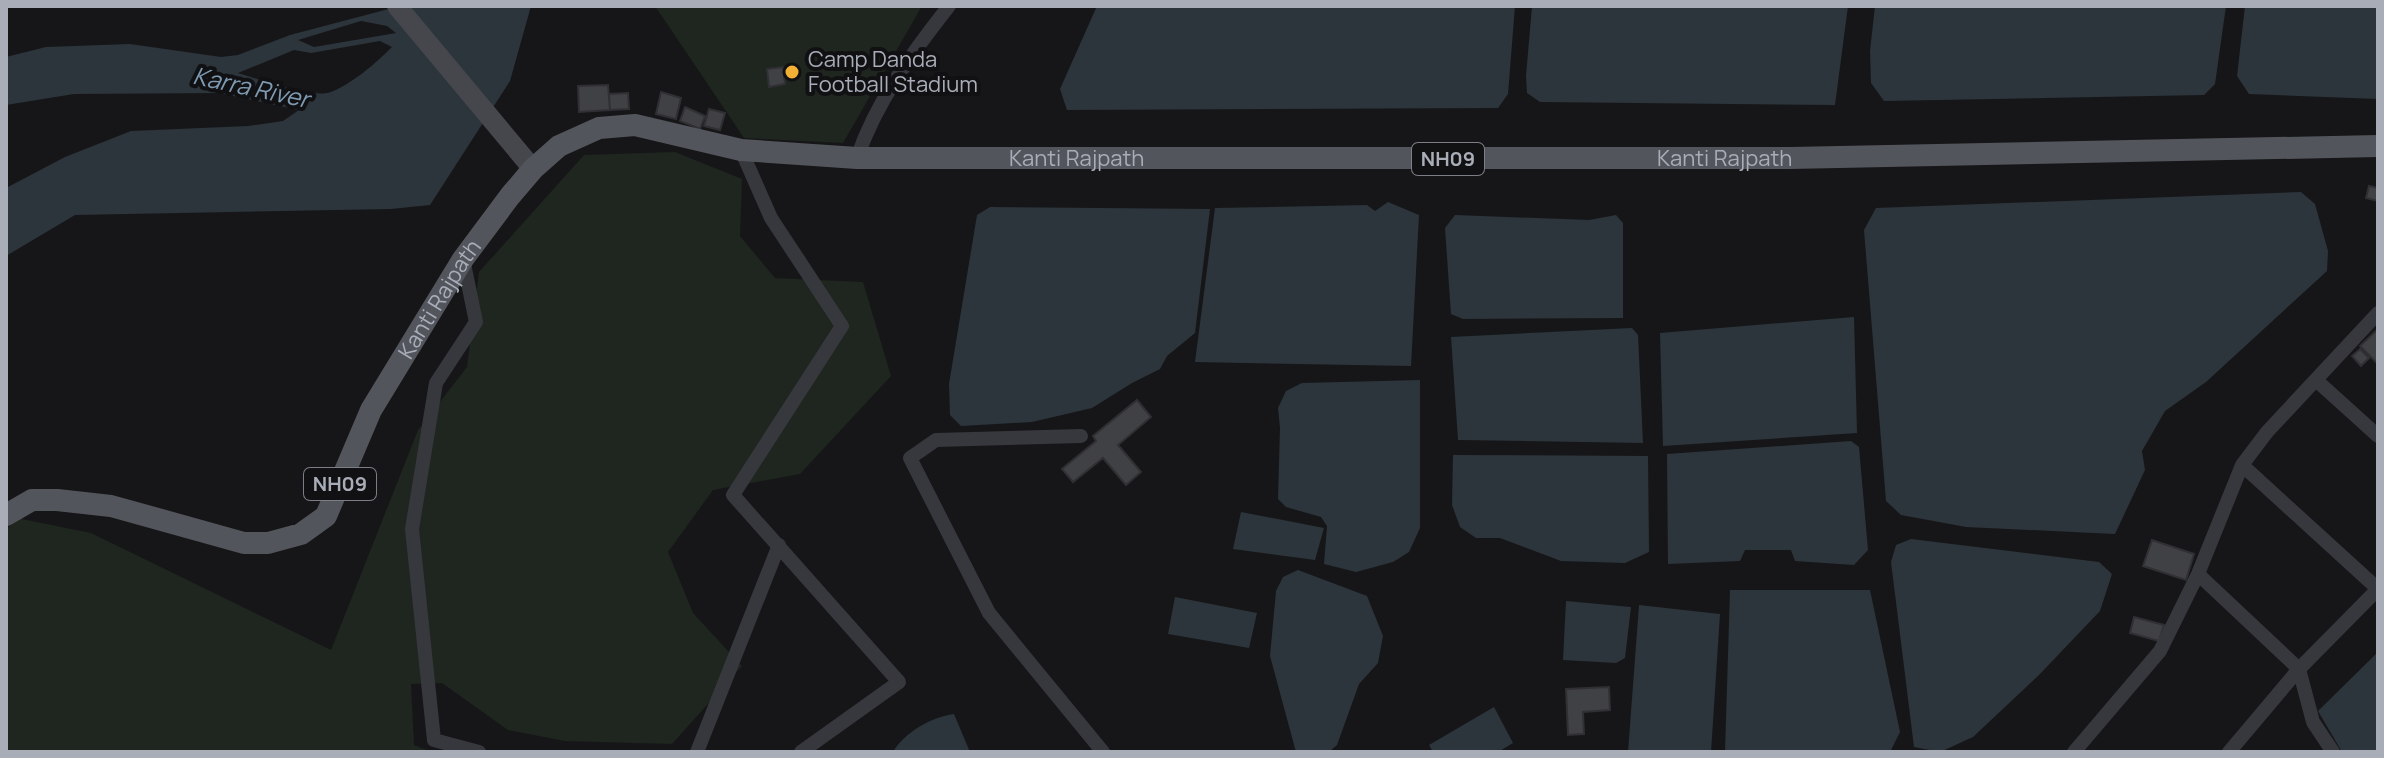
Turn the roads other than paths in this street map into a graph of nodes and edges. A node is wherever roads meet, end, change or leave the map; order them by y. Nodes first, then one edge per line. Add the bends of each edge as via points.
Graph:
1 (397, 6) edge
2 (949, 6) edge
3 (2378, 146) edge
4 (741, 150) junction
5 (857, 158) junction
6 (533, 169) junction
7 (463, 259) junction
8 (2378, 313) edge
9 (2316, 380) junction
10 (1081, 436) dead end
11 (2378, 436) edge
12 (2242, 465) junction
13 (6, 515) edge
14 (779, 545) junction
15 (2198, 574) junction
16 (2378, 589) edge
17 (2299, 669) junction
18 (479, 752) edge
19 (697, 752) edge
20 (801, 752) edge
21 (1103, 752) edge
22 (2074, 752) edge
23 (2229, 752) edge
24 (2333, 752) edge

1 - 6 main road
2 - 5 street via 871,118
3 - 5 main road, Kanti Rajpath / NH09 via 1790,158
4 - 5 main road, Kanti Rajpath / NH09
4 - 6 main road, Kanti Rajpath / NH09 via 635,125 599,128 559,146
4 - 14 street via 771,218 842,326 733,495
6 - 7 main road, Kanti Rajpath / NH09
7 - 13 main road, Kanti Rajpath / NH09 via 371,410 326,516 301,534 244,543 111,506 57,500 32,500
7 - 18 street via 476,322 436,383 412,529 434,740
8 - 9 street
9 - 11 street
9 - 12 street
10 - 21 street via 936,440 910,458 989,613
12 - 15 street
12 - 16 street
14 - 19 street
14 - 20 street via 899,682
15 - 17 street
15 - 22 street via 2160,651
16 - 17 street
17 - 23 street
17 - 24 street via 2313,722

